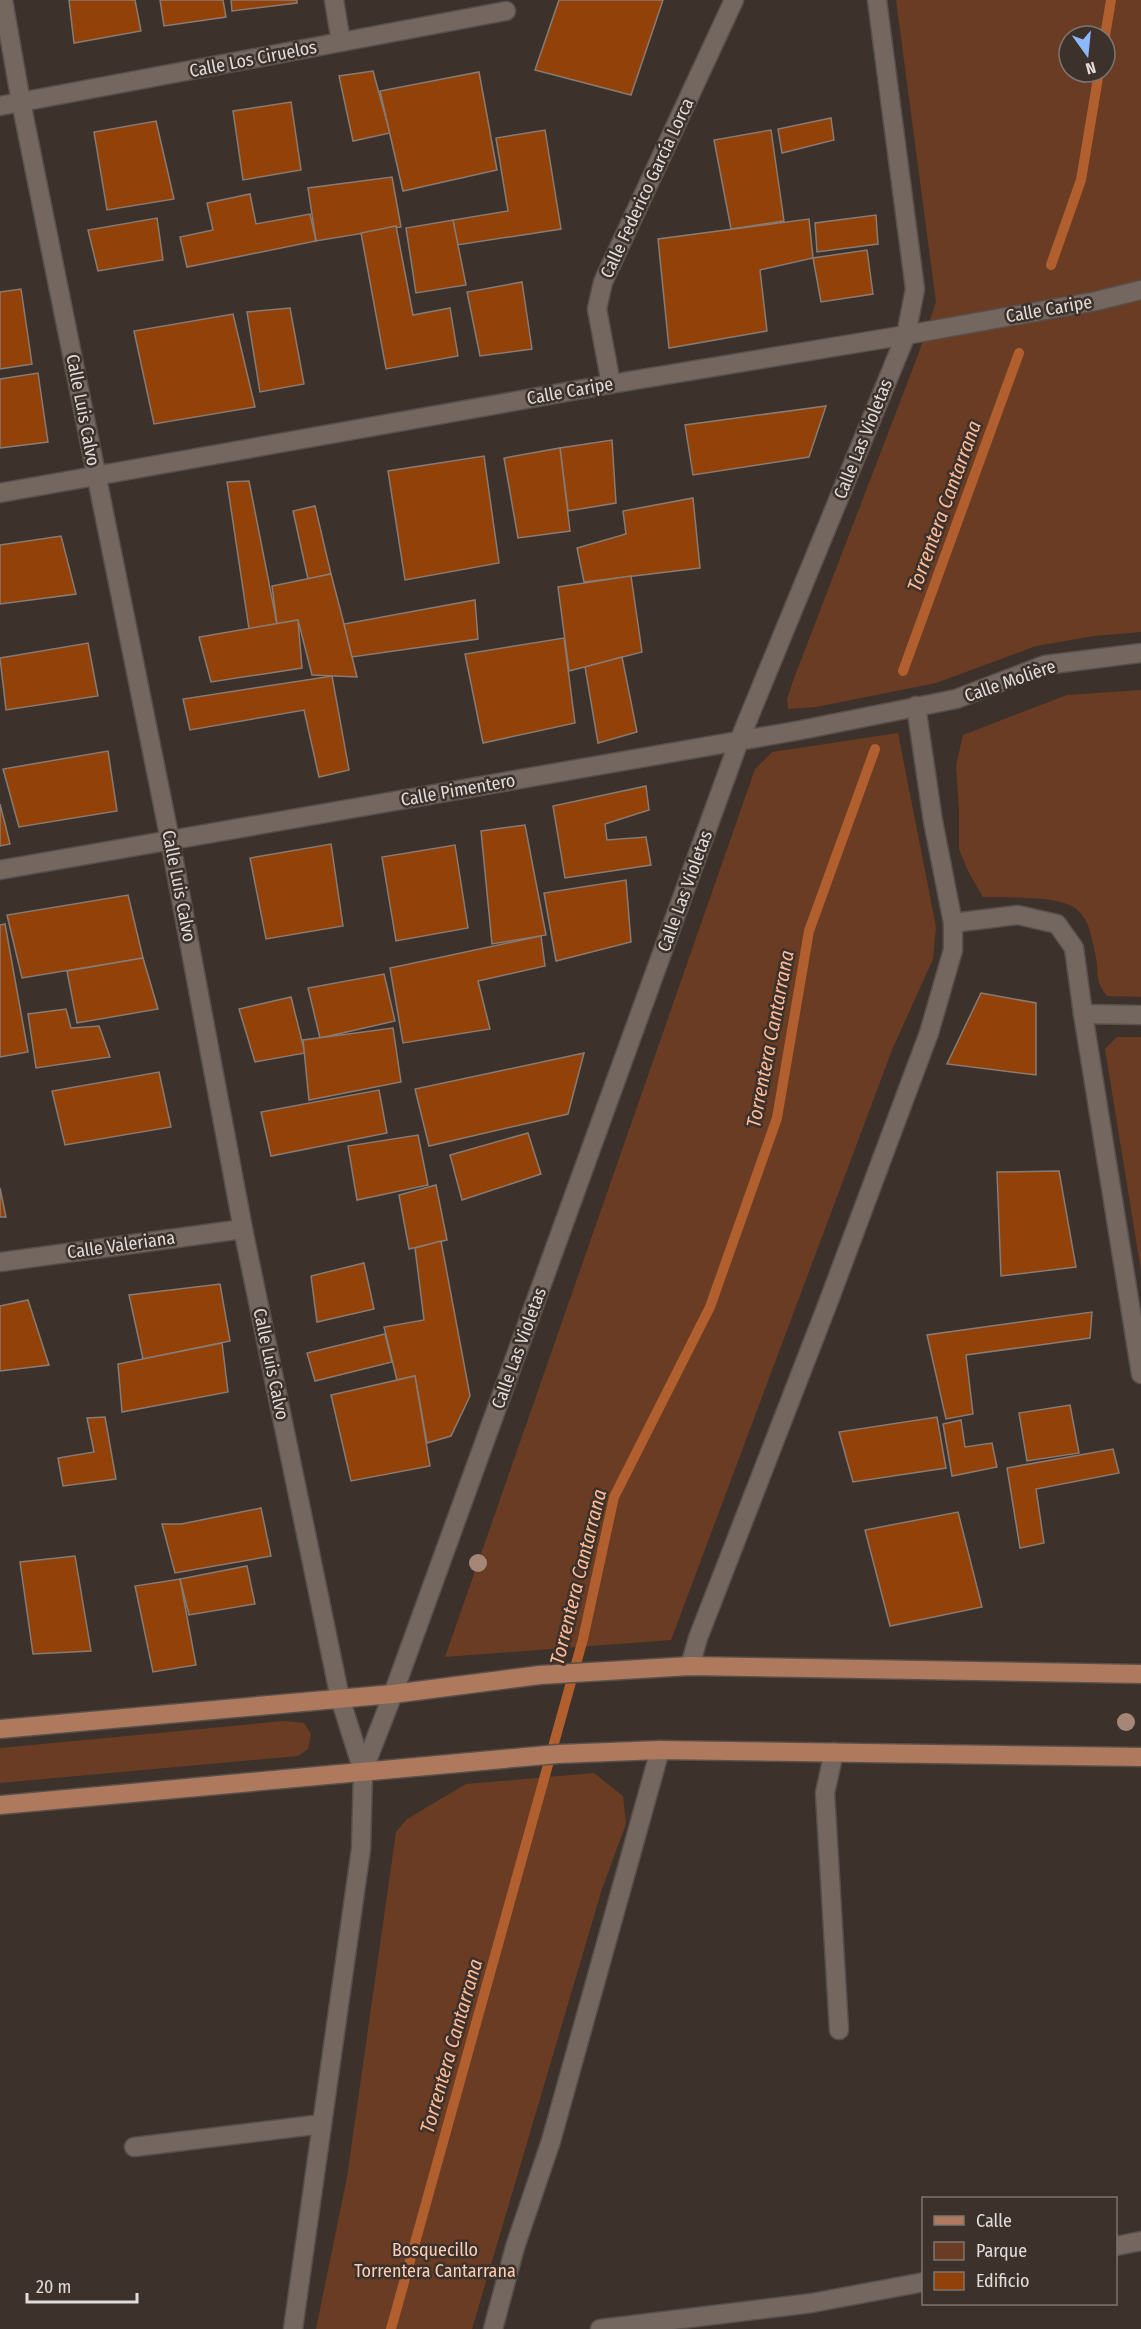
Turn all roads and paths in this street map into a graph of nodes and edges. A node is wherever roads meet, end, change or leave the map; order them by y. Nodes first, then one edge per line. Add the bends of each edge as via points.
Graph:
1 (3, 0) edge
2 (334, 0) edge
3 (734, 0) edge
4 (877, 0) edge
5 (506, 11) dead end
6 (341, 42) junction
7 (21, 102) junction
8 (0, 106) edge
9 (1141, 290) edge
10 (906, 335) junction
11 (611, 384) junction
12 (96, 476) junction
13 (0, 493) edge
14 (1141, 653) edge
15 (916, 706) junction
16 (739, 741) junction
17 (170, 840) junction
18 (0, 870) edge
19 (953, 923) junction
20 (1083, 1014) junction
21 (1141, 1015) edge
22 (243, 1229) junction
23 (0, 1262) edge
24 (1141, 1374) edge
25 (690, 1666) junction
26 (1141, 1674) edge
27 (393, 1694) junction
28 (340, 1698) junction
29 (0, 1729) edge
30 (660, 1750) junction
31 (834, 1752) junction
32 (1141, 1757) edge
33 (363, 1771) junction
34 (0, 1805) edge
35 (839, 2031) dead end
36 (322, 2124) junction
37 (134, 2147) dead end
38 (1141, 2241) edge
39 (1117, 2246) edge
40 (922, 2282) edge
41 (293, 2329) edge
42 (493, 2329) edge
43 (600, 2329) edge

1 - 7 street, Calle Luis Calvo
2 - 6 street
3 - 11 street, Calle Federico García Lorca via 603,282 597,309
4 - 10 street, Calle Las Violetas via 915,289
5 - 6 street, Calle Los Ciruelos
6 - 7 street, Calle Los Ciruelos
7 - 8 street, Calle Los Ciruelos
7 - 12 street, Calle Luis Calvo
9 - 10 street, Calle Caripe
10 - 11 street, Calle Caripe
10 - 16 street, Calle Las Violetas
11 - 12 street, Calle Caripe
12 - 13 street, Calle Caripe
12 - 17 street, Calle Luis Calvo
14 - 15 street, Calle Molière via 1045,665 956,699
15 - 16 street, Calle Pimentero
15 - 19 street
16 - 17 street, Calle Pimentero
16 - 27 street, Calle Las Violetas
17 - 18 street, Calle Pimentero
17 - 22 street, Calle Luis Calvo
19 - 20 street via 1018,915 1057,924 1074,948
19 - 25 street via 953,950 929,1033
20 - 21 street
20 - 24 street
22 - 23 street, Calle Valeriana
22 - 28 street, Calle Luis Calvo
25 - 26 main road
25 - 27 main road via 540,1675
27 - 28 main road
27 - 33 street, Calle Las Violetas
28 - 29 main road
28 - 33 street, Calle Luis Calvo
30 - 31 main road
30 - 33 main road via 558,1754
30 - 42 street via 555,2129 515,2247
31 - 32 main road
31 - 35 street via 825,1793
33 - 34 main road
33 - 36 street via 361,1849
36 - 37 street
36 - 41 street
38 - 39 street
40 - 43 street via 812,2303

